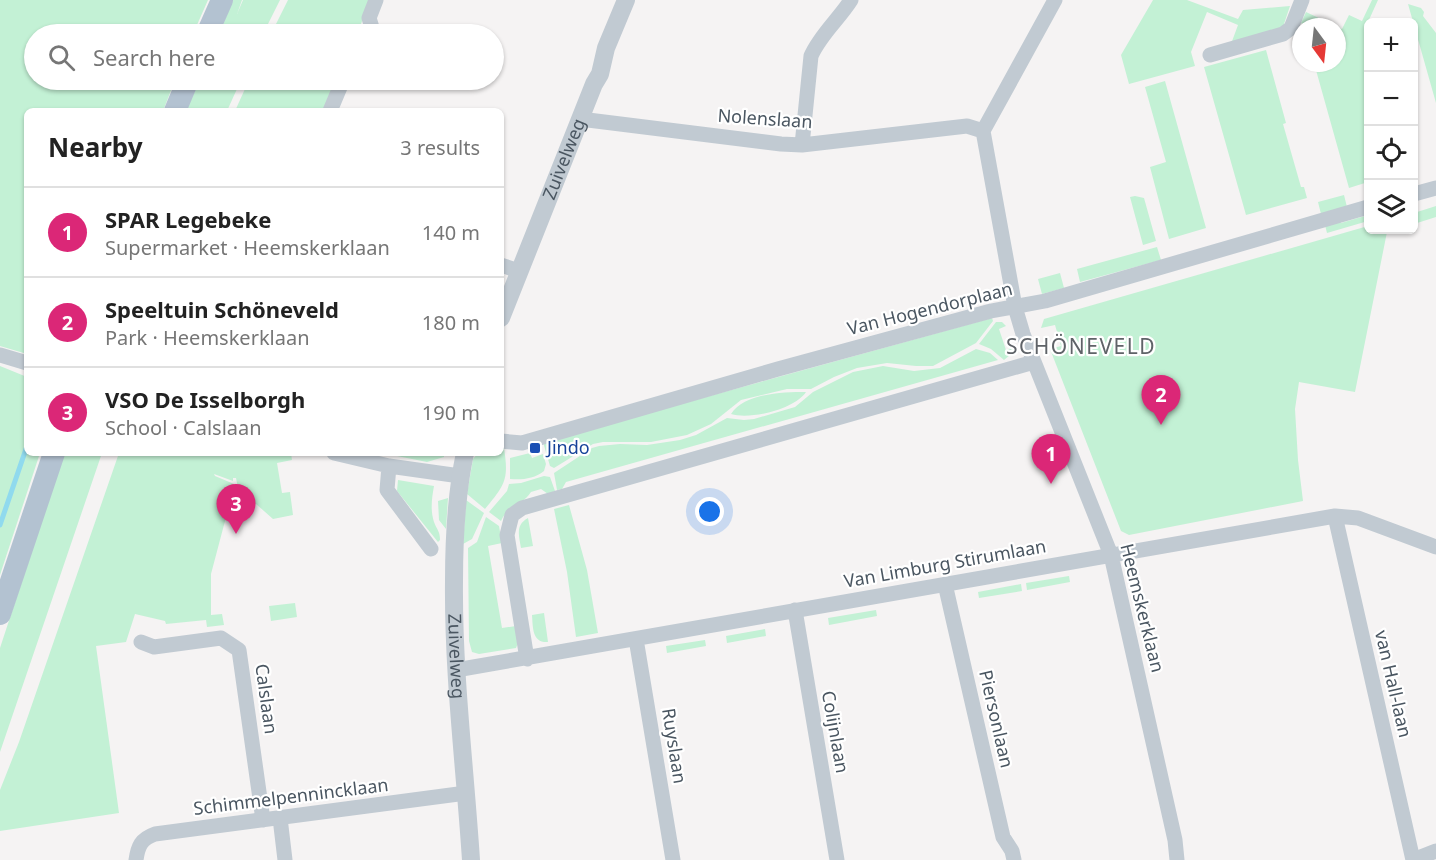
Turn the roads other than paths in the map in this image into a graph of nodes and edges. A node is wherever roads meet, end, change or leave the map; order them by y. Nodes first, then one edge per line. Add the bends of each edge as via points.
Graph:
1 (222, 0) edge
2 (376, 0) edge
3 (627, 0) edge
4 (851, 0) edge
5 (1055, 0) edge
6 (1302, 0) edge
7 (211, 24) edge
8 (371, 24) edge
9 (1209, 55) dead end
10 (184, 90) edge
11 (339, 90) edge
12 (176, 108) edge
13 (331, 108) edge
14 (580, 119) junction
15 (983, 131) junction
16 (802, 145) junction
17 (1436, 188) edge
18 (1418, 193) edge
19 (1364, 208) edge
20 (504, 265) edge
21 (519, 271) junction
22 (1015, 307) junction
23 (504, 310) edge
24 (0, 355) edge
25 (24, 362) edge
26 (1034, 362) junction
27 (504, 441) edge
28 (53, 456) edge
29 (347, 456) edge
30 (464, 456) edge
31 (389, 466) junction
32 (460, 476) junction
33 (1335, 516) junction
34 (1436, 548) edge
35 (431, 549) dead end
36 (1111, 555) junction
37 (945, 584) junction
38 (795, 610) junction
39 (0, 614) edge
40 (636, 639) junction
41 (141, 642) dead end
42 (527, 659) junction
43 (456, 670) junction
44 (466, 793) junction
45 (280, 818) junction
46 (263, 820) junction
47 (1436, 851) edge
48 (136, 860) edge
49 (285, 860) edge
50 (471, 860) edge
51 (673, 860) edge
52 (837, 860) edge
53 (1014, 860) edge
54 (1177, 860) edge
55 (1413, 860) edge

1 - 7 main road
2 - 8 street via 369,18
3 - 14 street, Zuivelweg
4 - 16 street via 817,43 812,56
5 - 15 street
6 - 9 street via 1291,28 1283,34
10 - 12 main road
11 - 13 street
14 - 16 street, Nolenslaan
14 - 21 street, Zuivelweg
15 - 16 street, Nolenslaan via 967,126
15 - 22 street, Heemskerklaan
17 - 18 street
19 - 22 street, Van Hogendorplaan
20 - 21 street
21 - 23 street, Zuivelweg
22 - 26 street, Heemskerklaan
22 - 27 street, Van Hogendorplaan via 778,369 522,443
24 - 25 street
26 - 36 street, Heemskerklaan
26 - 42 street via 522,508 512,515 507,535
28 - 39 main road
29 - 31 street
30 - 32 street, Zuivelweg
31 - 32 street
31 - 35 street via 387,489
32 - 43 street, Zuivelweg via 454,548
33 - 34 street, Van Limburg Stirumlaan via 1358,518
33 - 36 street, Van Limburg Stirumlaan
33 - 55 street, van Hall-laan
36 - 37 street, Van Limburg Stirumlaan
36 - 54 street, Heemskerklaan
37 - 38 street, Van Limburg Stirumlaan
37 - 53 street, Piersonlaan via 1003,837
38 - 40 street, Van Limburg Stirumlaan
38 - 52 street, Colijnlaan
40 - 42 street, Van Limburg Stirumlaan
40 - 51 street, Ruyslaan
41 - 46 street, Calslaan via 154,647 221,638 239,650
42 - 43 street, Van Limburg Stirumlaan
43 - 44 street, Zuivelweg
44 - 45 street, Schimmelpennincklaan
44 - 50 street, Zuivelweg
45 - 46 street, Schimmelpennincklaan
45 - 49 street
46 - 48 street, Schimmelpennincklaan via 155,834 139,844
47 - 55 street

